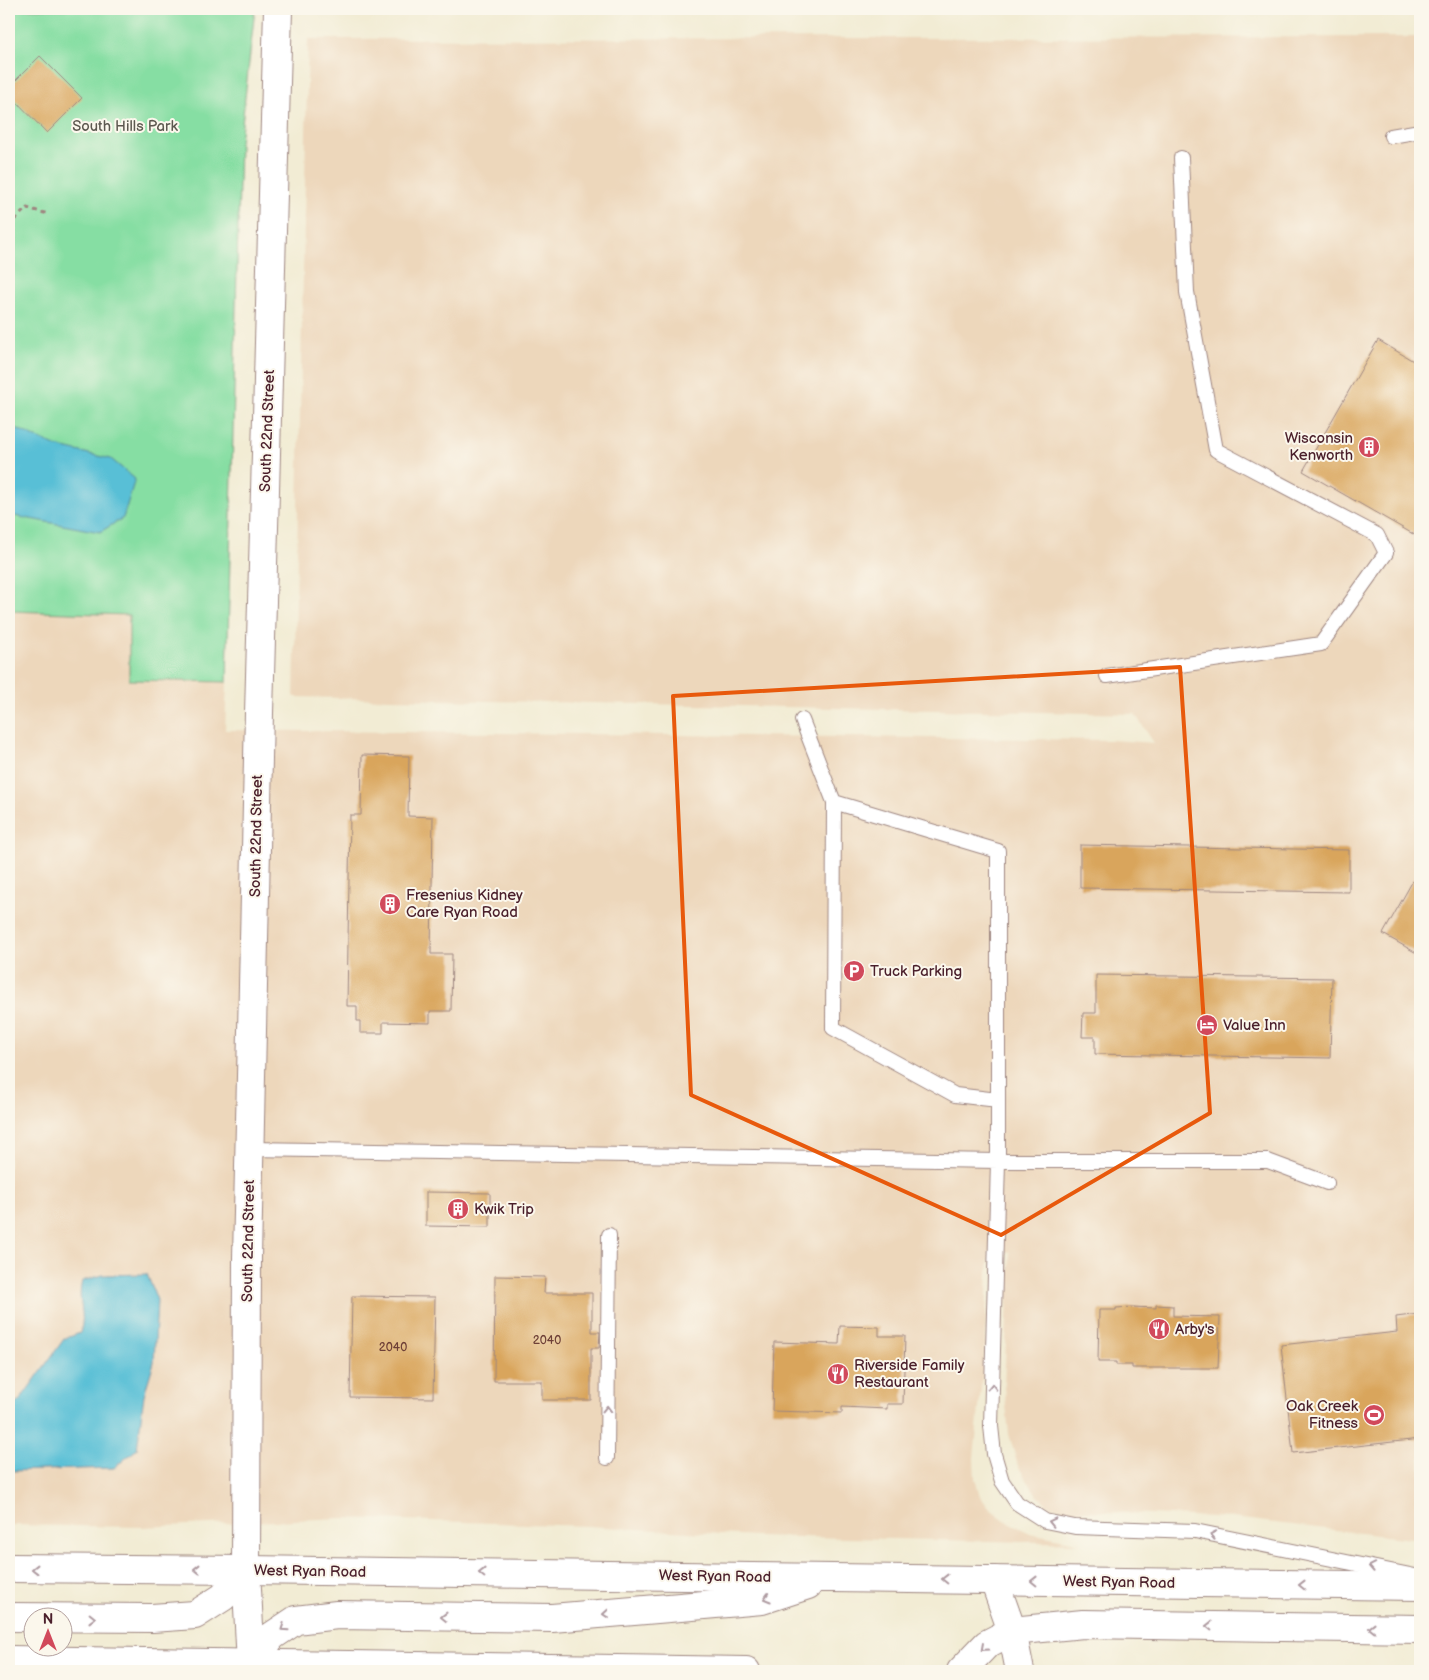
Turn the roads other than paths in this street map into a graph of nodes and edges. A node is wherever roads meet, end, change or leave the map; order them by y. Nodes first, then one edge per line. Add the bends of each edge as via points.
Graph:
1 (278, 9) edge
2 (1420, 131) edge
3 (1391, 136) dead end
4 (1181, 158) dead end
5 (1108, 676) dead end
6 (802, 720) dead end
7 (834, 802) junction
8 (998, 1100) junction
9 (250, 1149) junction
10 (998, 1161) junction
11 (1327, 1183) dead end
12 (609, 1235) dead end
13 (607, 1458) dead end
14 (9, 1568) edge
15 (246, 1570) junction
16 (1420, 1577) edge
17 (830, 1578) junction
18 (994, 1580) junction
19 (1420, 1586) edge
20 (9, 1617) edge
21 (1420, 1629) edge
22 (1012, 1631) junction
23 (9, 1660) edge
24 (251, 1664) junction
25 (746, 1671) edge
26 (961, 1671) edge
27 (1020, 1671) edge

1 - 9 main road, South 22nd Street
2 - 3 lane
4 - 5 lane via 1187,292 1216,450 1377,534 1386,553 1321,644
6 - 7 lane
7 - 8 lane via 833,1028 955,1094
7 - 8 lane via 998,851
8 - 10 lane
9 - 10 lane
9 - 15 main road, South 22nd Street
10 - 11 lane via 1268,1161
16 -> 10 lane via 1195,1531 1075,1527 1045,1521 1016,1503 1002,1481 994,1454 991,1426
13 -> 12 lane
15 -> 14 main road, West Ryan Road
17 -> 15 main road, West Ryan Road
20 -> 15 main road via 152,1618 195,1615 223,1597
15 - 24 main road, South 22nd Street
18 -> 17 main road, West Ryan Road
17 -> 24 main road via 762,1600 552,1618 337,1615 296,1620 272,1636
19 -> 18 main road, West Ryan Road
18 - 22 main road
21 -> 22 main road via 1083,1624
22 -> 26 main road via 987,1644
22 - 27 main road
23 - 24 main road
24 - 25 main road

